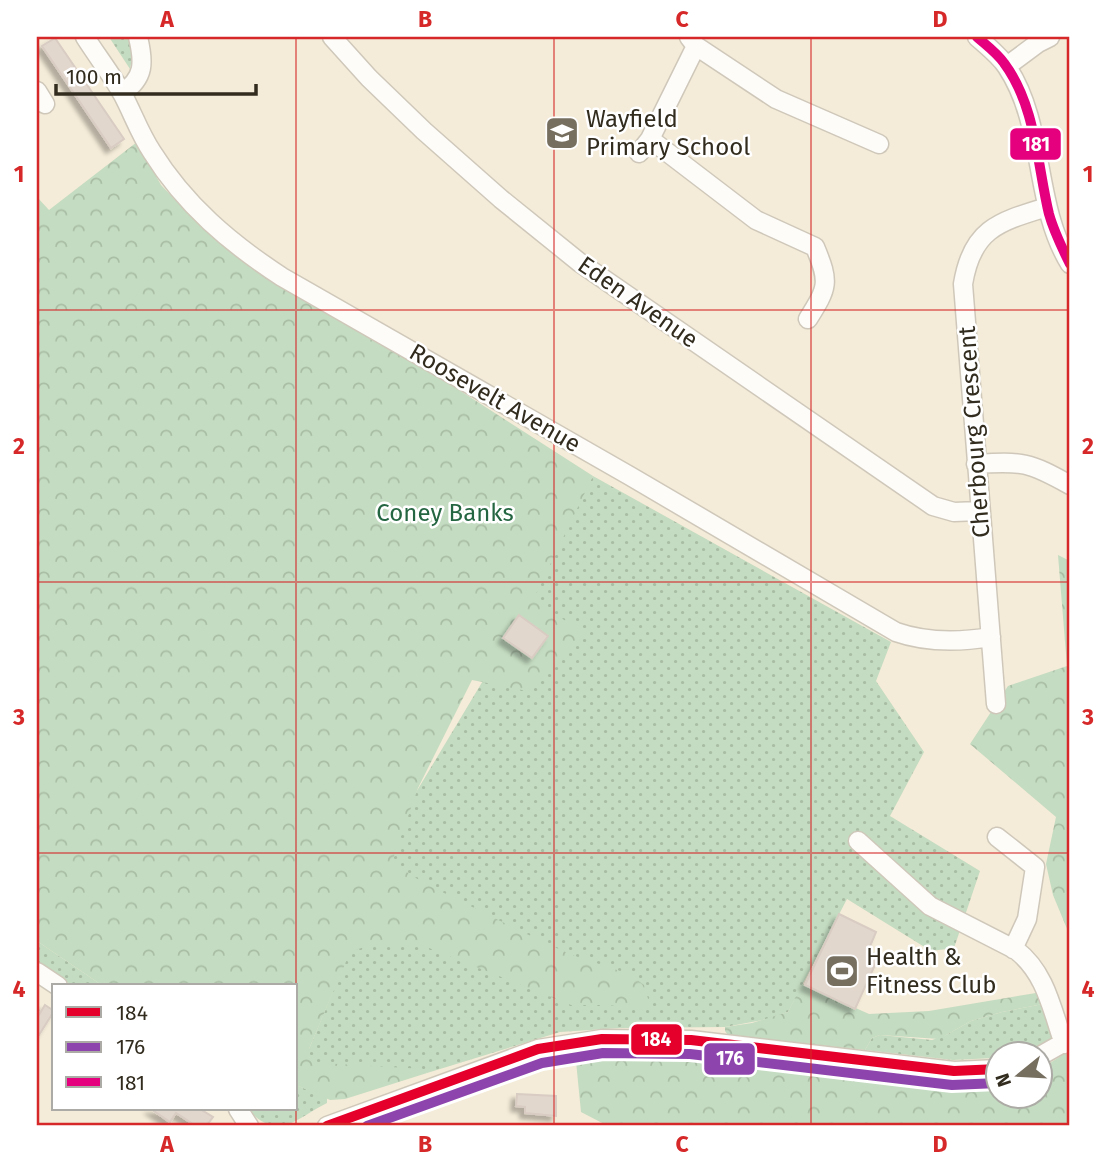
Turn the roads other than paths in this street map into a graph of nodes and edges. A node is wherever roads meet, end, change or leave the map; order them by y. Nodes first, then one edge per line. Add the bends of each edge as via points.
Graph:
1 (85, 37) edge
2 (138, 37) edge
3 (332, 37) edge
4 (977, 37) edge
5 (1050, 37) edge
6 (692, 41) edge
7 (1007, 66) junction
8 (122, 93) junction
9 (879, 144) dead end
10 (1047, 207) junction
11 (1070, 264) edge
12 (808, 318) dead end
13 (976, 464) junction
14 (1070, 485) edge
15 (979, 511) junction
16 (991, 637) junction
17 (996, 704) dead end
18 (998, 837) dead end
19 (858, 841) dead end
20 (1013, 949) junction
21 (37, 972) edge
22 (55, 984) edge
23 (1067, 1042) edge
24 (984, 1070) edge
25 (239, 1110) edge
26 (249, 1126) edge
27 (330, 1126) edge

1 - 8 street, Roosevelt Avenue
2 - 8 street via 142,66 135,85
3 - 15 street, Eden Avenue via 424,131 579,262 925,502 946,512
4 - 7 street
5 - 7 street
6 - 9 street via 776,99
6 - 12 street via 644,146 756,220 815,247 823,265 825,292
7 - 10 street via 1026,109
8 - 16 street, Roosevelt Avenue via 152,152 191,204 248,255 896,632 937,640
10 - 11 street
10 - 13 street, Cherbourg Crescent via 994,228 966,262 963,284
13 - 14 street via 1024,463
13 - 15 street, Cherbourg Crescent
15 - 16 street, Cherbourg Crescent
16 - 17 street, Cherbourg Crescent
18 - 20 street via 1035,867 1027,919
19 - 20 street via 930,906
20 - 23 street via 1041,976
21 - 22 street
24 - 27 street via 954,1071 691,1040 602,1039 538,1049
25 - 26 street

